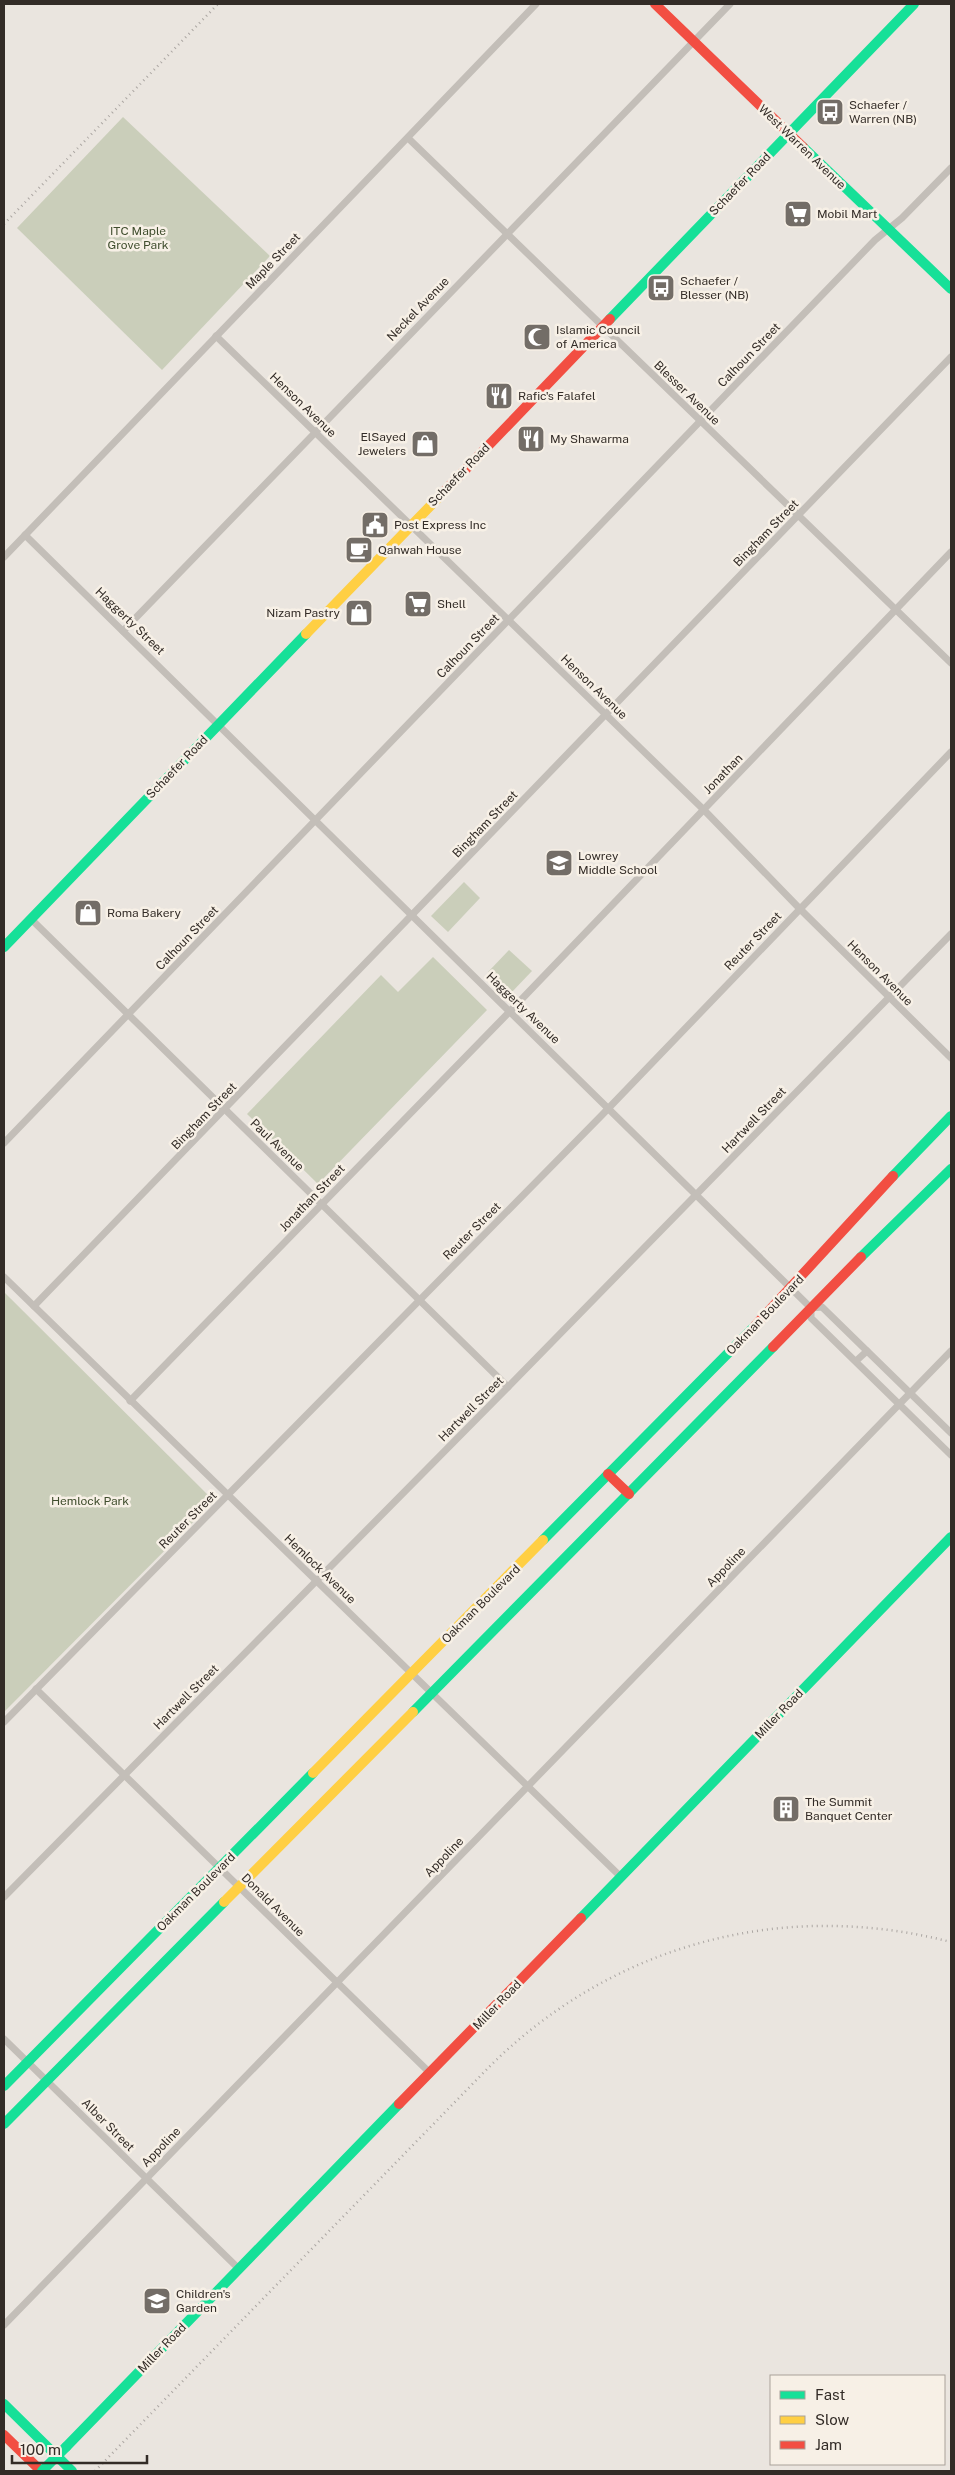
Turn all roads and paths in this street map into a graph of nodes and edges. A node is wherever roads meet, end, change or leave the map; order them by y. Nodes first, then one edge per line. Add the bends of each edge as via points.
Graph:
1 (536, 4) edge
2 (655, 4) edge
3 (730, 4) edge
4 (914, 4) edge
5 (693, 42) junction
6 (788, 134) junction
7 (408, 138) junction
8 (951, 168) edge
9 (889, 229) junction
10 (506, 234) junction
11 (951, 289) edge
12 (602, 326) junction
13 (216, 336) junction
14 (951, 357) edge
15 (701, 421) junction
16 (315, 432) junction
17 (798, 516) junction
18 (410, 526) junction
19 (25, 535) junction
20 (951, 552) edge
21 (4, 557) edge
22 (896, 610) junction
23 (508, 620) junction
24 (123, 631) junction
25 (951, 663) edge
26 (606, 714) junction
27 (219, 724) junction
28 (951, 752) edge
29 (704, 810) junction
30 (316, 820) junction
31 (800, 909) junction
32 (413, 915) junction
33 (31, 919) junction
34 (951, 934) edge
35 (4, 947) edge
36 (889, 998) junction
37 (510, 1011) junction
38 (128, 1015) junction
39 (951, 1058) edge
40 (609, 1108) junction
41 (225, 1110) junction
42 (951, 1116) edge
43 (4, 1143) edge
44 (951, 1169) edge
45 (697, 1195) junction
46 (321, 1204) junction
47 (4, 1277) edge
48 (791, 1288) junction
49 (419, 1301) junction
50 (34, 1306) junction
51 (811, 1308) junction
52 (867, 1351) junction
53 (951, 1351) edge
54 (856, 1361) junction
55 (508, 1387) junction
56 (911, 1393) junction
57 (130, 1401) junction
58 (900, 1404) junction
59 (951, 1433) edge
60 (951, 1454) edge
61 (608, 1474) junction
62 (629, 1494) junction
63 (228, 1495) junction
64 (951, 1537) edge
65 (317, 1581) junction
66 (412, 1674) junction
67 (36, 1689) junction
68 (432, 1693) junction
69 (4, 1722) edge
70 (125, 1775) junction
71 (528, 1786) junction
72 (220, 1868) junction
73 (621, 1877) junction
74 (239, 1887) junction
75 (4, 1897) edge
76 (337, 1983) junction
77 (4, 2039) edge
78 (27, 2062) junction
79 (430, 2073) junction
80 (47, 2081) junction
81 (4, 2086) edge
82 (4, 2124) edge
83 (147, 2178) junction
84 (239, 2269) junction
85 (4, 2326) edge
86 (4, 2404) edge
87 (4, 2435) edge
88 (42, 2471) edge
89 (72, 2471) edge

1 - 7 street, Maple Street
2 - 5 street, West Warren Avenue
3 - 5 street, Neckel Avenue
4 - 6 street, Schaefer Road
5 - 6 street, West Warren Avenue
5 - 10 street, Neckel Avenue
6 - 9 street, West Warren Avenue
6 - 12 street, Schaefer Road
7 - 10 street, Blesser Avenue
7 - 13 street, Maple Street
8 - 9 street, Calhoun Street
9 - 11 street, West Warren Avenue
9 - 15 street, Calhoun Street
10 - 12 street, Blesser Avenue
10 - 16 street, Neckel Avenue
12 - 15 street, Blesser Avenue
12 - 18 street, Schaefer Road
13 - 16 street, Henson Avenue
13 - 19 street, Maple Street
14 - 17 street, Bingham Street
15 - 17 street, Blesser Avenue
15 - 23 street, Calhoun Street
16 - 18 street, Henson Avenue
16 - 24 street, Neckel Avenue
17 - 22 street, Blesser Avenue
17 - 26 street, Bingham Street
18 - 23 street, Henson Avenue
18 - 27 street, Schaefer Road
19 - 21 street, Maple Street
19 - 24 street, Haggerty Street
20 - 22 street, Jonathan
22 - 25 street, Blesser Avenue
22 - 29 street, Jonathan
23 - 26 street, Henson Avenue
23 - 30 street, Calhoun Street
24 - 27 street, Haggerty Street
26 - 29 street, Henson Avenue
26 - 32 street, Bingham Street
27 - 30 street, Haggerty Avenue
27 - 33 street, Schaefer Road
28 - 31 street, Reuter Street
29 - 31 street, Henson Avenue
29 - 37 street, Jonathan
30 - 32 street, Haggerty Avenue
30 - 38 street, Calhoun Street
31 - 36 street, Henson Avenue
31 - 40 street, Reuter Street
32 - 37 street, Haggerty Avenue
32 - 41 street, Bingham Street
33 - 35 street, Schaefer Road
33 - 38 street, Paul Avenue
34 - 36 street, Hartwell Street
36 - 39 street, Henson Avenue
36 - 45 street, Hartwell Street
37 - 40 street, Haggerty Avenue
37 - 46 street, Jonathan Street
38 - 41 street, Paul Avenue
38 - 43 street, Calhoun Street
40 - 45 street, Haggerty Avenue
40 - 49 street, Reuter Street
41 - 46 street, Paul Avenue
41 - 50 street, Bingham Street
42 - 48 street, Oakman Boulevard via 855,1215
44 - 51 street
45 - 48 street, Haggerty Avenue
45 - 55 street, Hartwell Street
46 - 49 street, Paul Avenue
46 - 57 street, Jonathan Street
47 - 50 street, Hemlock Avenue
48 - 51 street, Haggerty Avenue
48 - 61 street, Oakman Boulevard
49 - 55 street, Paul Avenue
49 - 63 street, Reuter Street
50 - 57 street, Hemlock Avenue
51 - 52 street, Haggerty Avenue via 822,1307
51 - 54 street, Haggerty Avenue via 811,1318
51 - 62 street
52 - 54 street
52 - 56 street, Haggerty Avenue
53 - 56 street, Appoline
54 - 58 street, Haggerty Avenue
55 - 65 street, Hartwell Street
56 - 58 street, Appoline
56 - 59 street, Haggerty Avenue
57 - 63 street, Hemlock Avenue
58 - 60 street, Haggerty Avenue
58 - 71 street, Appoline
61 - 62 street
61 - 66 street, Oakman Boulevard
62 - 68 street
63 - 65 street, Hemlock Avenue
63 - 67 street, Reuter Street
64 - 73 street, Miller Road
65 - 66 street, Hemlock Avenue
65 - 70 street, Hartwell Street
66 - 68 street, Hemlock Avenue
66 - 72 street, Oakman Boulevard
67 - 69 street, Reuter Street
67 - 70 street, Donald Avenue
68 - 71 street, Hemlock Avenue
68 - 74 street
70 - 72 street, Donald Avenue
70 - 75 street, Hartwell Street
71 - 73 street, Hemlock Avenue
71 - 76 street, Appoline
72 - 74 street, Donald Avenue
72 - 78 street, Oakman Boulevard
73 - 79 street, Miller Road
74 - 76 street, Donald Avenue
74 - 80 street
76 - 79 street, Donald Avenue
76 - 83 street, Appoline
77 - 78 street, Alber Street
78 - 80 street, Alber Street
78 - 81 street, Oakman Boulevard
79 - 84 street, Miller Road
80 - 82 street
80 - 83 street, Alber Street
83 - 84 street, Alber Street
83 - 85 street, Appoline
84 - 88 street, Miller Road, bridge
86 - 89 street
87 - 88 street

